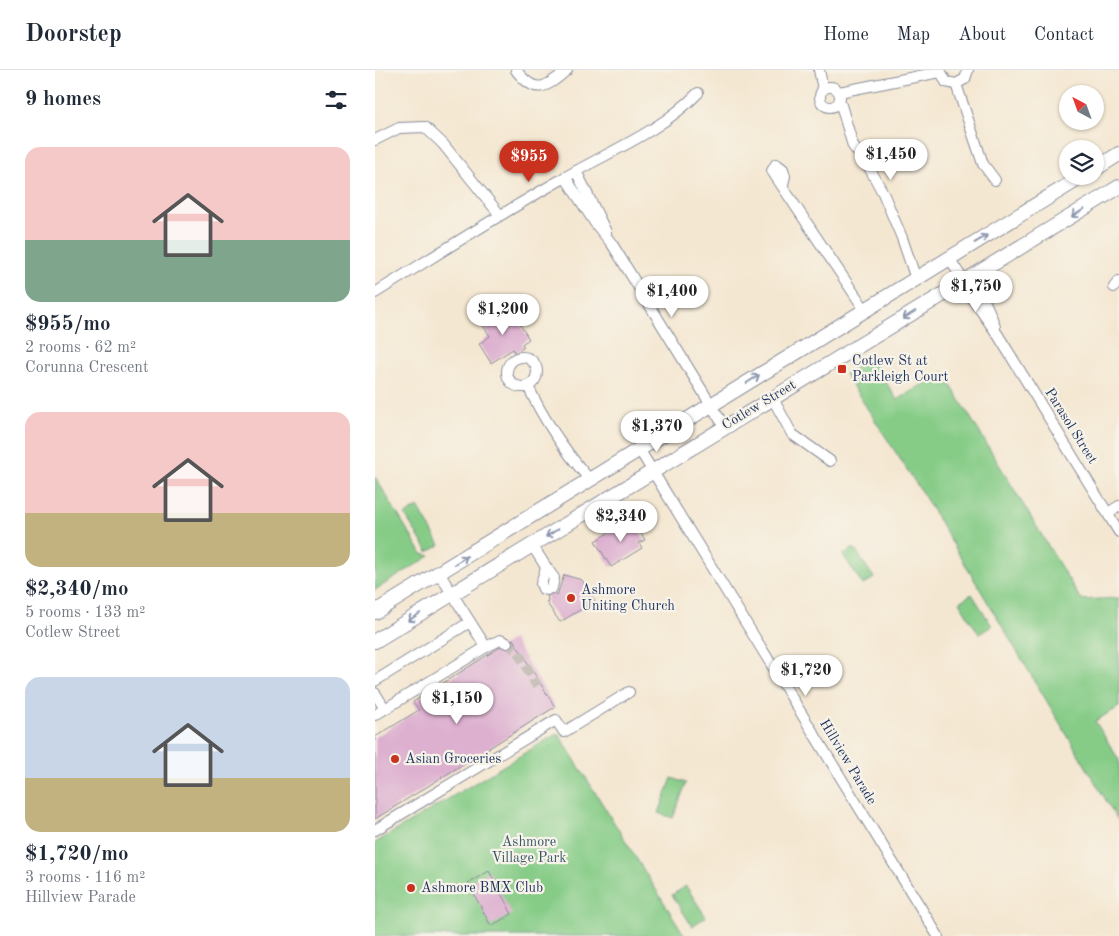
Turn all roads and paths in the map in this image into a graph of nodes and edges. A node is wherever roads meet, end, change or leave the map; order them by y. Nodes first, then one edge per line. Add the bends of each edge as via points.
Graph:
1 (516, 70) edge
2 (567, 70) edge
3 (819, 70) edge
4 (968, 70) edge
5 (940, 71) edge
6 (956, 84) junction
7 (823, 89) junction
8 (839, 92) junction
9 (698, 93) dead end
10 (839, 103) junction
11 (375, 140) edge
12 (1119, 154) edge
13 (1104, 163) edge
14 (576, 171) junction
15 (565, 177) junction
16 (995, 180) dead end
17 (783, 184) dead end
18 (1068, 185) edge
19 (1119, 187) edge
20 (500, 214) junction
21 (612, 244) junction
22 (949, 258) junction
23 (916, 279) junction
24 (963, 280) junction
25 (375, 292) edge
26 (865, 310) junction
27 (528, 386) dead end
28 (772, 398) junction
29 (711, 405) junction
30 (725, 426) junction
31 (639, 449) junction
32 (830, 460) dead end
33 (653, 470) junction
34 (590, 480) junction
35 (1119, 506) edge
36 (1107, 513) junction
37 (1119, 532) edge
38 (532, 545) junction
39 (439, 574) junction
40 (550, 589) dead end
41 (452, 594) junction
42 (375, 612) edge
43 (470, 622) junction
44 (375, 641) edge
45 (507, 644) dead end
46 (486, 647) junction
47 (375, 681) edge
48 (629, 692) dead end
49 (375, 693) edge
50 (385, 709) junction
51 (375, 715) edge
52 (375, 830) edge
53 (938, 936) edge

1 - 2 street via 529,85 537,87 544,86
3 - 7 street
4 - 6 street via 965,79
5 - 6 street via 946,82
5 - 8 street
6 - 16 street via 983,164
7 - 8 street via 831,87
7 - 10 street via 819,98 822,104 829,108
8 - 10 street
9 - 14 street via 675,115
10 - 23 street via 853,146 883,194
11 - 20 street via 399,128 425,127 443,144
12 - 13 main road
14 - 15 street
14 - 21 street
15 - 20 street
15 - 21 street
17 - 26 street via 826,256
22 -> 18 main road, Cotlew Street
19 -> 24 main road, Cotlew Street
20 - 25 street
21 - 29 street
22 - 23 main road, Cotlew Street
22 - 24 street, Parasol Street
23 - 26 main road, Cotlew Street
24 -> 28 main road, Cotlew Street
24 - 36 street, Parasol Street via 973,284 990,312 998,335
29 -> 26 main road, Cotlew Street
27 - 34 street via 541,415
28 - 30 main road, Cotlew Street
28 - 32 street via 792,434
29 - 30 street
29 - 31 main road, Cotlew Street
30 - 33 main road, Cotlew Street
31 - 33 street, Hillview Parade
31 - 34 main road, Cotlew Street
33 -> 38 main road, Cotlew Street
33 - 53 street, Hillview Parade
39 -> 34 main road, Cotlew Street
35 - 36 street
36 - 37 street, Parasol Street
38 - 40 street via 546,567 541,584 543,589
38 - 41 main road, Cotlew Street
39 - 41 street
39 - 42 main road, Cotlew Street
41 - 43 street
41 -> 44 main road, Cotlew Street
43 - 46 street
43 - 47 street
45 - 46 street via 500,640
46 - 50 street
48 - 52 street via 563,732 556,720
49 - 50 street
50 - 51 street

